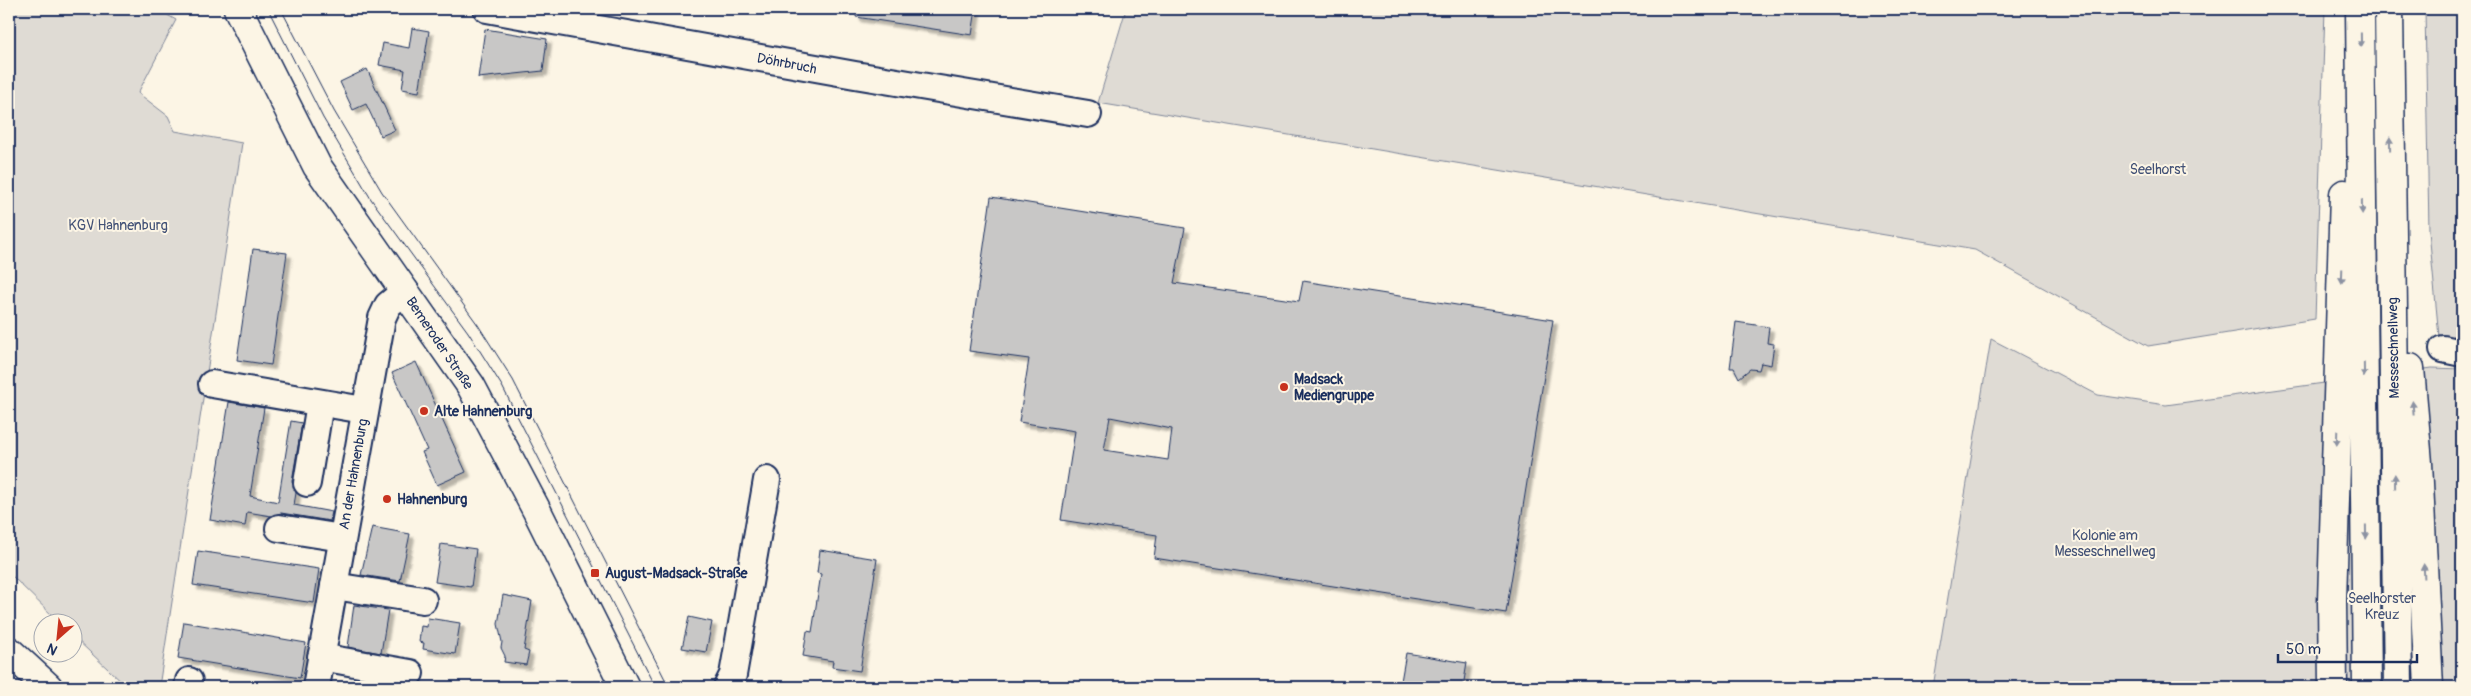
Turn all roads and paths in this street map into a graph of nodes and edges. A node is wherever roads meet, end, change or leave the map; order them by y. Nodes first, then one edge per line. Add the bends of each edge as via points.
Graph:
1 (238, 9) edge
2 (487, 9) edge
3 (2360, 9) edge
4 (2388, 9) edge
5 (515, 11) edge
6 (2361, 71) junction
7 (1088, 114) dead end
8 (2391, 245) junction
9 (405, 291) junction
10 (212, 384) dead end
11 (320, 403) junction
12 (364, 410) junction
13 (767, 480) dead end
14 (307, 483) dead end
15 (279, 528) dead end
16 (342, 538) junction
17 (334, 586) junction
18 (423, 600) dead end
19 (9, 651) edge
20 (321, 657) junction
21 (410, 673) dead end
22 (48, 687) edge
23 (316, 687) edge
24 (625, 687) edge
25 (727, 687) edge
26 (2333, 687) edge
27 (2368, 687) edge
28 (2398, 687) edge
29 (2429, 687) edge

1 - 9 main road, Bemeroder Straße via 316,166
2 - 5 street, Döhrbruch
3 -> 6 main road, Messeschnellweg
8 -> 4 main road, Messeschnellweg
5 - 7 street, Döhrbruch
6 -> 26 main road via 2344,190 2332,601
6 -> 27 main road, Messeschnellweg
28 -> 8 main road, Messeschnellweg
29 -> 8 main road via 2407,336
9 - 12 street, An der Hahnenburg via 388,304 382,318
9 - 24 main road, Bemeroder Straße via 471,386 538,511
10 - 11 street, An der Hahnenburg
11 - 12 street, An der Hahnenburg
11 - 14 street
12 - 16 street, An der Hahnenburg
13 - 25 street via 733,676
15 - 16 street, An der Hahnenburg
16 - 17 street, An der Hahnenburg
17 - 18 street
17 - 20 street, An der Hahnenburg
19 - 22 main road
20 - 21 street
20 - 23 street, An der Hahnenburg

